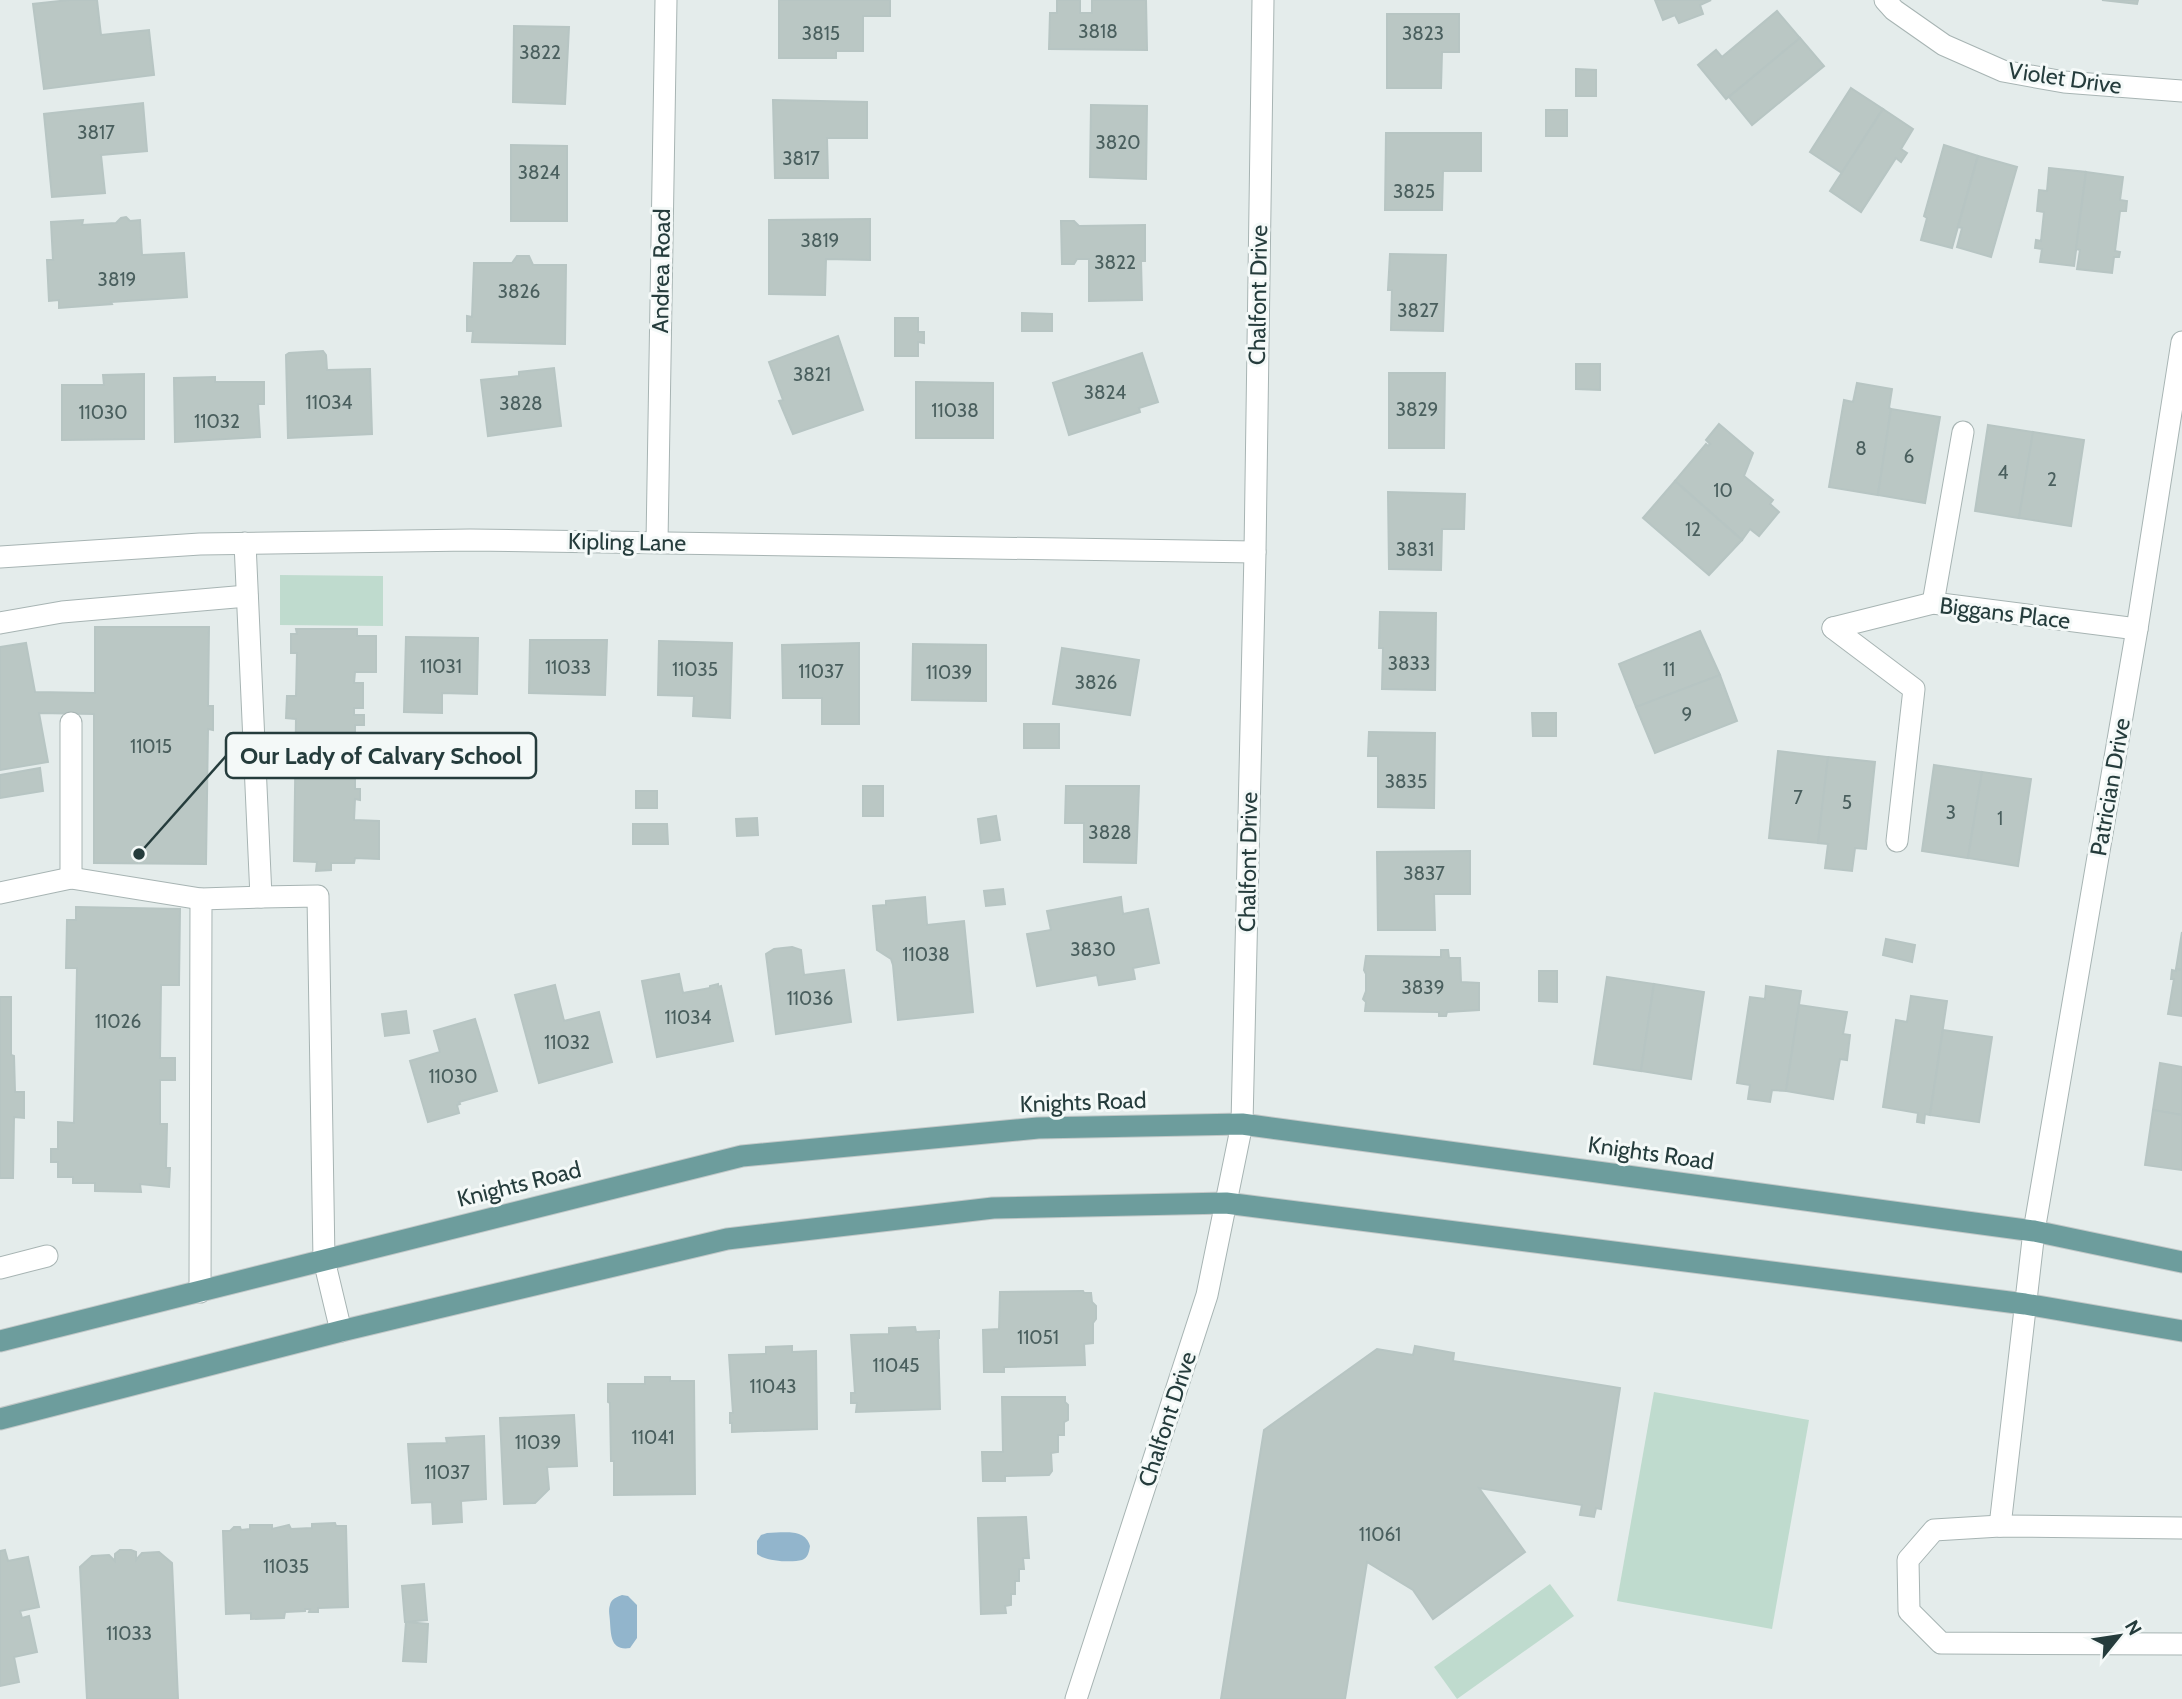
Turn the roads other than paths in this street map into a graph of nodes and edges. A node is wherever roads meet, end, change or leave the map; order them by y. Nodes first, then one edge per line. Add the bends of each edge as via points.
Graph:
1 (666, 0) edge
2 (1263, 0) edge
3 (1885, 0) edge
4 (2182, 91) edge
5 (2182, 342) edge
6 (1963, 432) dead end
7 (657, 542) junction
8 (245, 543) junction
9 (1255, 552) junction
10 (0, 557) edge
11 (247, 596) junction
12 (1933, 603) junction
13 (0, 623) edge
14 (2137, 629) junction
15 (71, 723) dead end
16 (1897, 841) dead end
17 (71, 878) junction
18 (0, 893) edge
19 (261, 897) junction
20 (201, 899) junction
21 (1242, 1124) junction
22 (1226, 1203) junction
23 (2034, 1231) junction
24 (47, 1256) dead end
25 (324, 1260) junction
26 (2182, 1262) edge
27 (0, 1268) edge
28 (200, 1292) junction
29 (2025, 1304) junction
30 (341, 1331) junction
31 (2182, 1331) edge
32 (0, 1341) edge
33 (0, 1419) edge
34 (2000, 1526) junction
35 (2182, 1528) edge
36 (2182, 1644) edge
37 (1076, 1699) edge

1 - 7 street, Andrea Road
2 - 9 street, Chalfont Drive
3 - 4 street, Violet Drive via 1944,45 2003,71 2064,82
5 - 14 street, Patrician Drive
6 - 12 street
7 - 8 street, Kipling Lane
7 - 9 street, Kipling Lane
8 - 10 street, Kipling Lane
8 - 11 street
9 - 21 street, Chalfont Drive
11 - 13 street via 62,612
11 - 19 street
12 - 14 street, Biggans Place
12 - 16 street, Biggans Place via 1833,628 1914,689
14 - 23 street, Patrician Drive
15 - 17 street
17 - 18 street
17 - 20 street
19 - 20 street
19 - 25 street via 318,896
20 - 28 street
21 - 22 street, Chalfont Drive
21 - 23 main road, Knights Road
21 - 25 main road, Knights Road via 1038,1128 742,1156
22 - 29 main road
22 - 30 main road via 993,1208 727,1239
22 - 37 street, Chalfont Drive via 1207,1295
23 - 26 main road, Knights Road
23 - 29 street, Patrician Drive
24 - 27 street
25 - 28 main road, Knights Road
25 - 30 street
28 - 32 main road, Knights Road
29 - 31 main road
29 - 34 street, Patrician Drive
30 - 33 main road
34 - 35 street
34 - 36 street via 1934,1530 1908,1560 1909,1611 1941,1643

